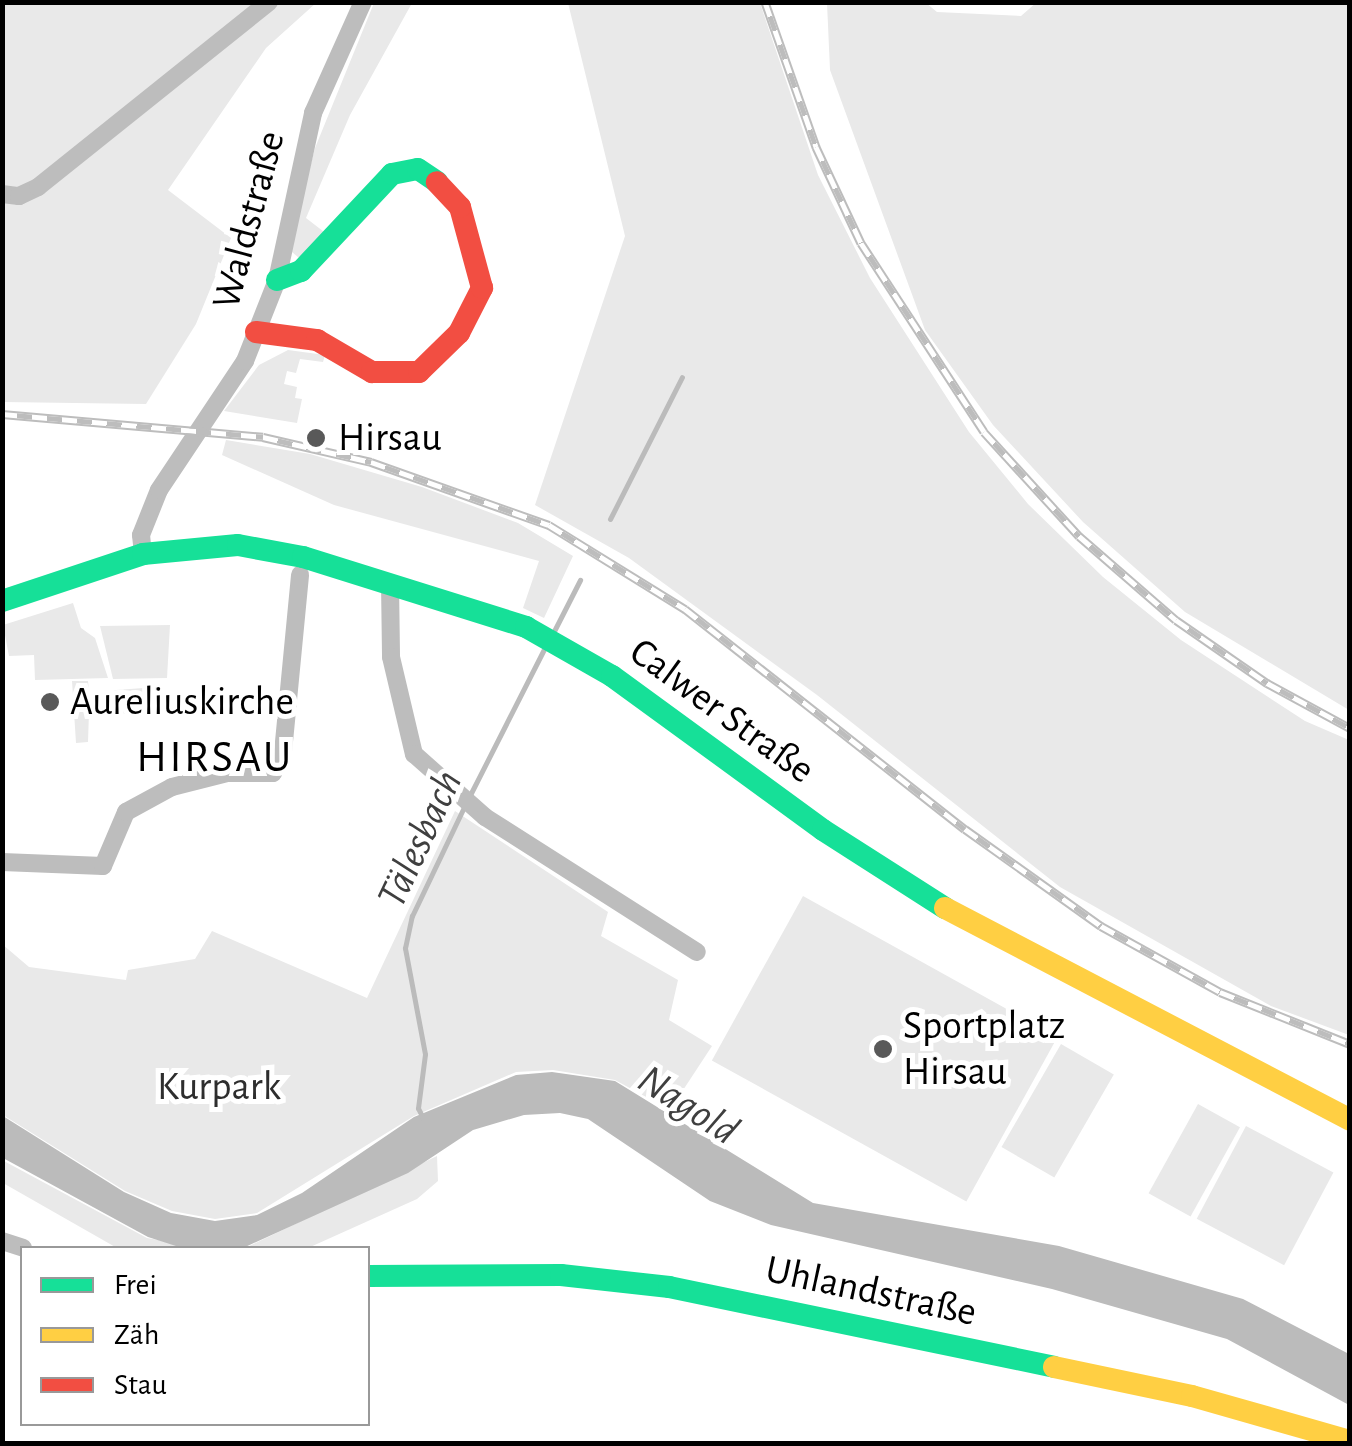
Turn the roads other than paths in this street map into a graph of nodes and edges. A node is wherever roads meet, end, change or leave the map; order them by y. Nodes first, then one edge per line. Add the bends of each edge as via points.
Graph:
1 (269, 2) edge
2 (363, 2) edge
3 (2, 194) edge
4 (277, 280) junction
5 (256, 332) junction
6 (143, 554) junction
7 (300, 575) dead end
8 (390, 583) junction
9 (2, 601) edge
10 (2, 862) edge
11 (696, 952) dead end
12 (1350, 1120) edge
13 (370, 1276) edge
14 (1350, 1441) edge

1 - 3 street via 38,186 19,196
2 - 4 street, Waldstraße via 313,113
4 - 5 street, Waldstraße
4 - 5 street via 301,270 392,174 418,169 450,190 460,207 482,288 458,333 418,372 372,372 316,340
5 - 6 street, Waldstraße via 245,361 159,490 141,534
6 - 8 street, Calwer Straße via 206,544 268,548
6 - 9 street, Calwer Straße
7 - 10 street via 283,752 273,773 209,778 126,812 103,866
8 - 11 street via 391,657 414,754 478,812
8 - 12 street, Calwer Straße via 526,626 570,650 956,915
13 - 14 street, Uhlandstraße via 562,1275 669,1287 1192,1396

